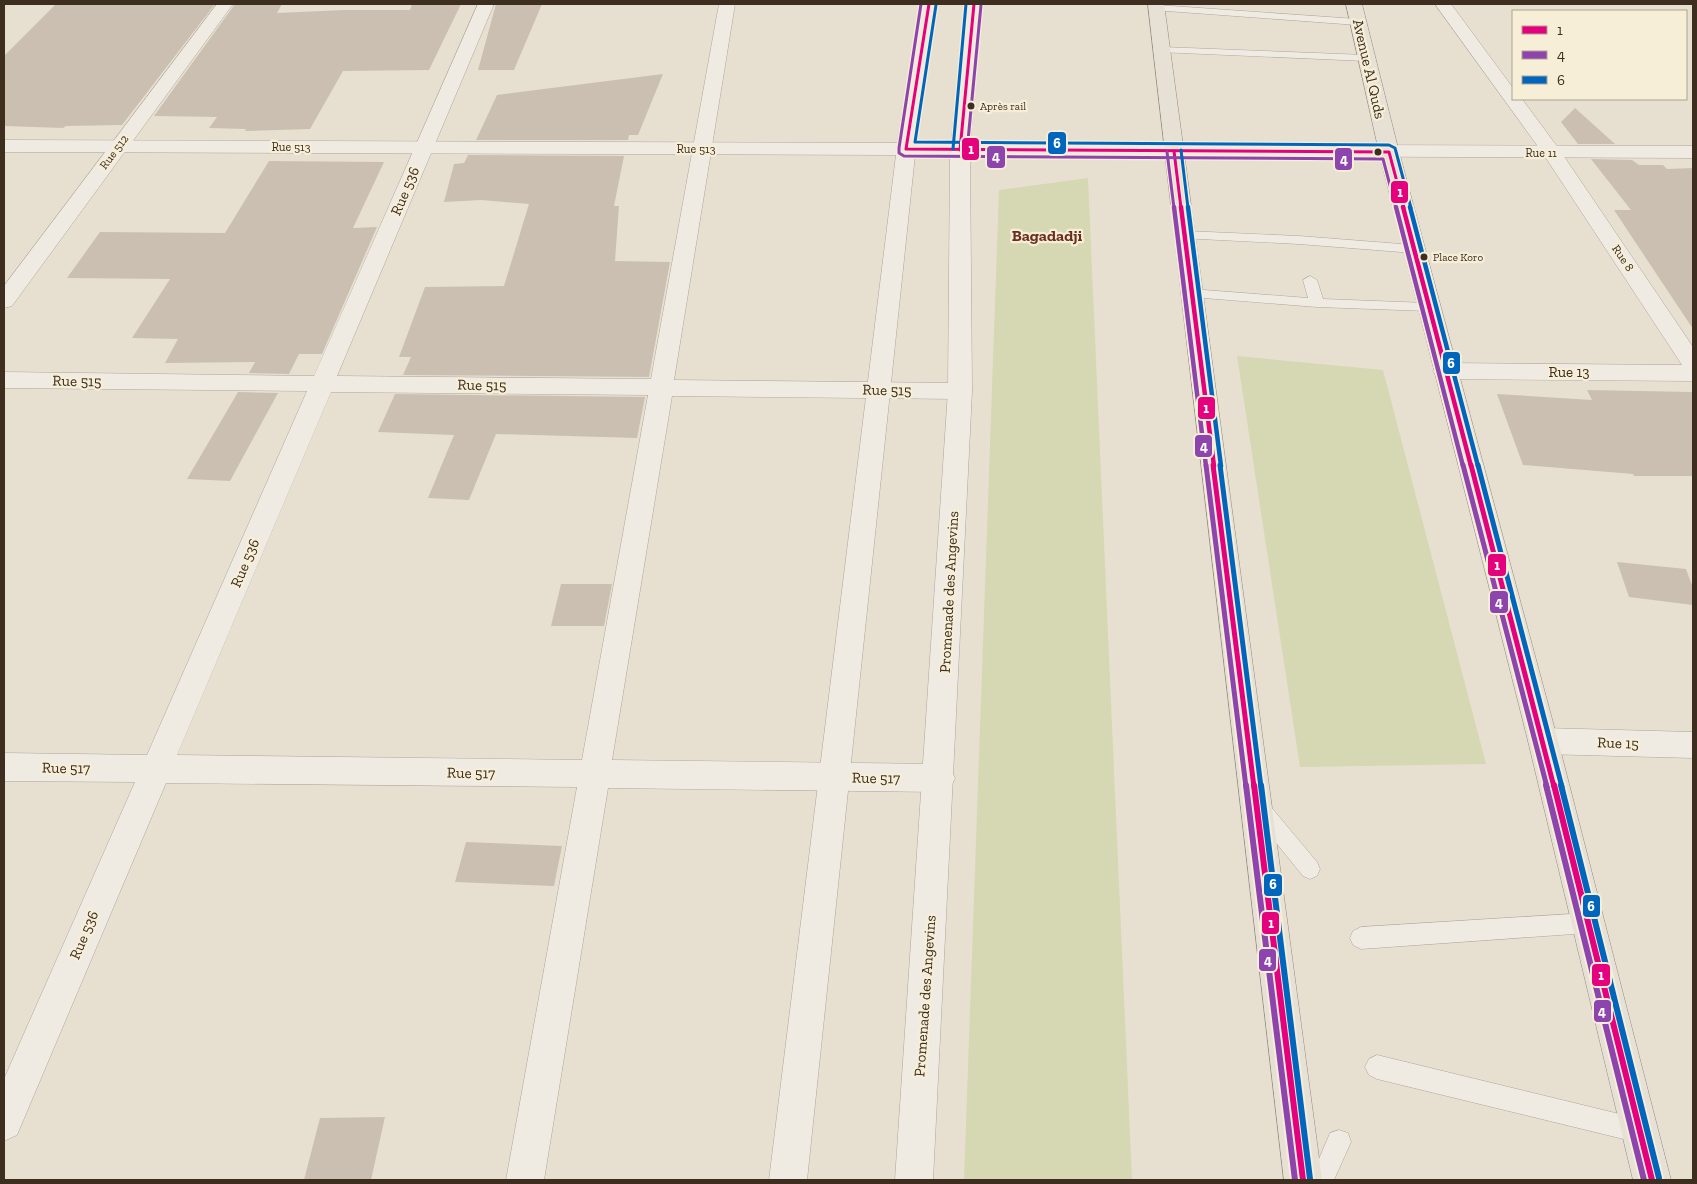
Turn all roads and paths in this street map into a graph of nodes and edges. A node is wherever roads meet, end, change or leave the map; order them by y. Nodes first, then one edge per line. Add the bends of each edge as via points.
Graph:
1 (225, 4) edge
2 (486, 4) edge
3 (727, 4) edge
4 (929, 4) edge
5 (974, 4) edge
6 (1354, 4) edge
7 (1444, 4) edge
8 (1156, 6) edge
9 (1356, 22) junction
10 (1162, 50) junction
11 (1366, 58) junction
12 (1512, 98) edge
13 (1514, 100) edge
14 (4, 146) edge
15 (119, 146) junction
16 (424, 148) junction
17 (702, 149) junction
18 (906, 149) junction
19 (960, 150) junction
20 (1174, 151) junction
21 (1388, 152) junction
22 (1693, 152) edge
23 (1552, 153) junction
24 (1184, 235) junction
25 (1414, 249) junction
26 (1310, 280) dead end
27 (1192, 293) junction
28 (4, 301) edge
29 (1317, 303) junction
30 (1428, 307) junction
31 (1693, 364) edge
32 (1445, 372) junction
33 (1693, 374) edge
34 (4, 380) edge
35 (322, 384) junction
36 (661, 387) junction
37 (879, 390) junction
38 (960, 391) junction
39 (1543, 741) junction
40 (1693, 746) edge
41 (4, 767) edge
42 (156, 769) junction
43 (595, 774) junction
44 (834, 777) junction
45 (939, 778) junction
46 (1256, 803) junction
47 (1310, 869) dead end
48 (1588, 923) junction
49 (1361, 938) dead end
50 (1377, 1067) dead end
51 (4, 1122) edge
52 (1640, 1131) junction
53 (1339, 1142) dead end
54 (525, 1180) edge
55 (788, 1180) edge
56 (914, 1180) edge
57 (1303, 1180) edge
58 (1322, 1180) edge
59 (1652, 1180) edge

1 - 15 street, Rue 512
2 - 16 street, Rue 536
3 - 17 street
4 - 18 street
5 - 19 street, Promenade des Angevins
6 - 9 main road, Avenue Al Quds
7 - 12 street, Rue 8
8 - 9 lane
8 - 10 main road
9 - 11 main road, Avenue Al Quds
10 - 11 lane
10 - 20 main road
11 - 21 main road, Avenue Al Quds
13 - 23 street, Rue 8
14 - 15 street, Rue 513
15 - 16 street, Rue 513
15 - 28 street, Rue 512
16 - 17 street, Rue 513
16 - 35 street, Rue 536
17 - 18 street, Rue 513
17 - 36 street
18 - 19 street, Rue 513
18 - 37 street
19 - 20 street, Rue 513
19 - 38 street, Promenade des Angevins
20 - 21 street, Rue 513
20 - 24 main road
21 - 23 street, Rue 11
21 - 25 main road, Avenue Al Quds
22 - 23 street, Rue 11
23 - 31 street, Rue 8
24 - 25 lane via 1301,246
24 - 27 main road
25 - 30 main road, Avenue Al Quds
26 - 29 lane
27 - 29 lane
27 - 46 main road
29 - 30 lane
30 - 32 main road, Avenue Al Quds
32 - 33 street, Rue 13
32 - 39 main road, Avenue Al Quds
34 - 35 street, Rue 515
35 - 36 street, Rue 515
35 - 42 street, Rue 536
36 - 37 street, Rue 515
36 - 43 street
37 - 38 street, Rue 515
37 - 44 street
38 - 45 street, Promenade des Angevins
39 - 40 street, Rue 15
39 - 48 main road, Avenue Al Quds
41 - 42 street, Rue 517
42 - 43 street, Rue 517
42 - 51 street, Rue 536
43 - 44 street, Rue 517
43 - 54 street
44 - 45 street, Rue 517
44 - 55 street
45 - 56 street, Promenade des Angevins
46 - 47 lane
46 - 57 main road
48 - 49 lane
48 - 52 main road, Avenue Al Quds
50 - 52 lane
52 - 59 main road, Avenue Al Quds
53 - 58 lane

